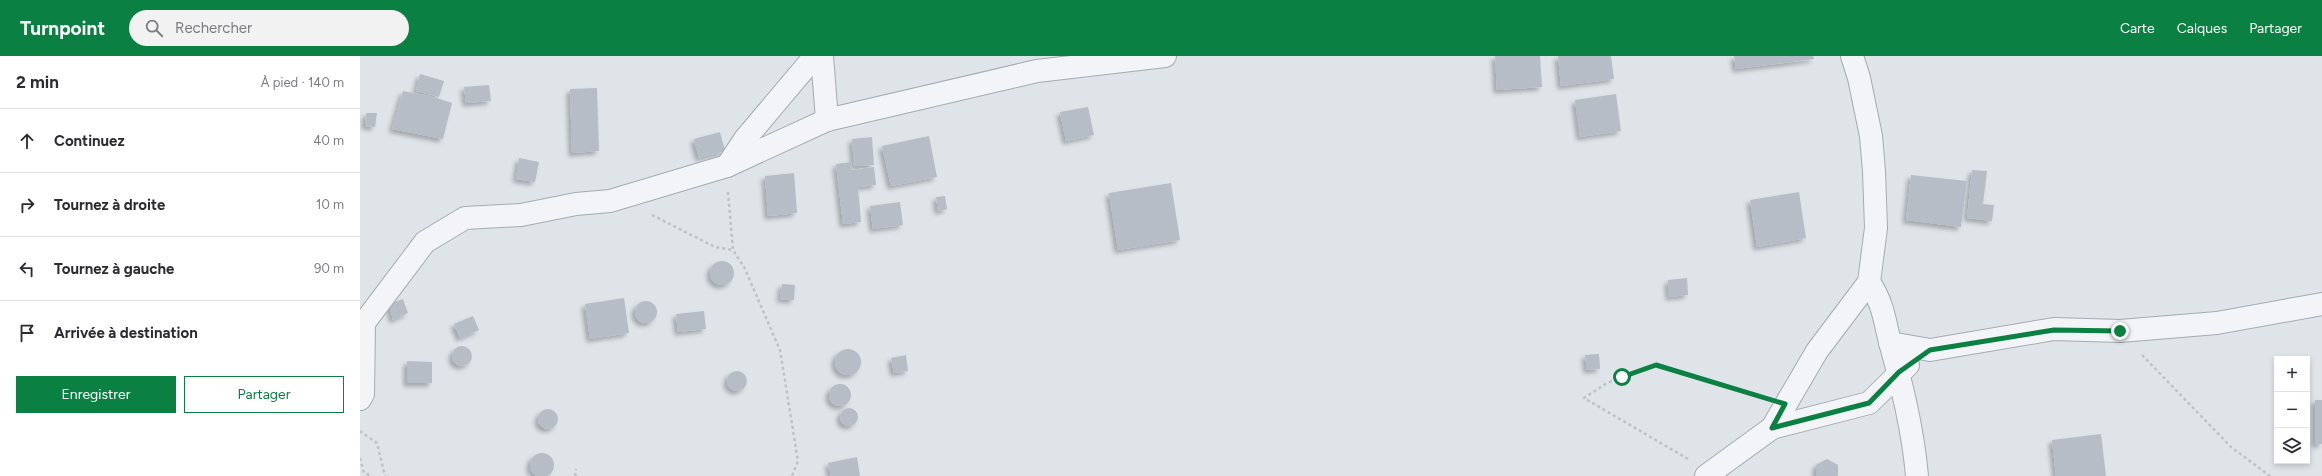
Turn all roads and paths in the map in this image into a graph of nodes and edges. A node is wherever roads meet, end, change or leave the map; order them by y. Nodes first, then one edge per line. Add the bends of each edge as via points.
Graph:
1 (815, 56) edge
2 (822, 56) edge
3 (1165, 56) edge
4 (1852, 56) edge
5 (826, 120) junction
6 (727, 166) junction
7 (649, 214) dead end
8 (733, 250) junction
9 (1869, 282) junction
10 (2322, 304) edge
11 (362, 314) edge
12 (2120, 331) junction
13 (1890, 343) junction
14 (1930, 350) junction
15 (1899, 372) junction
16 (360, 399) edge
17 (1785, 404) junction
18 (1772, 428) junction
19 (360, 431) edge
20 (360, 458) edge
21 (1690, 460) dead end
22 (576, 468) dead end
23 (372, 476) edge
24 (385, 476) edge
25 (575, 476) edge
26 (792, 476) edge
27 (1706, 476) edge
28 (1918, 476) edge
29 (2270, 476) edge

1 - 6 street via 745,139
2 - 5 street
3 - 5 street via 1037,71
4 - 9 street via 1871,136 1874,171 1876,228
5 - 6 street
6 - 8 path via 728,212
6 - 11 street via 610,201 576,204 522,215 465,218 425,242
7 - 8 path via 716,247
8 - 26 path via 744,266 780,350 798,461
9 - 13 street via 1880,298
9 - 17 street via 1817,351
10 - 12 street via 2217,323
11 - 16 street via 363,394
12 - 14 street via 2054,330
12 - 29 path via 2231,447
13 - 14 street
13 - 15 street
14 - 15 street
15 - 18 street via 1869,403
15 - 28 street via 1914,442
17 - 18 street
17 - 21 path via 1656,365 1607,383 1584,398
18 - 27 street
19 - 24 path via 377,443
20 - 23 path via 364,473
22 - 25 path

